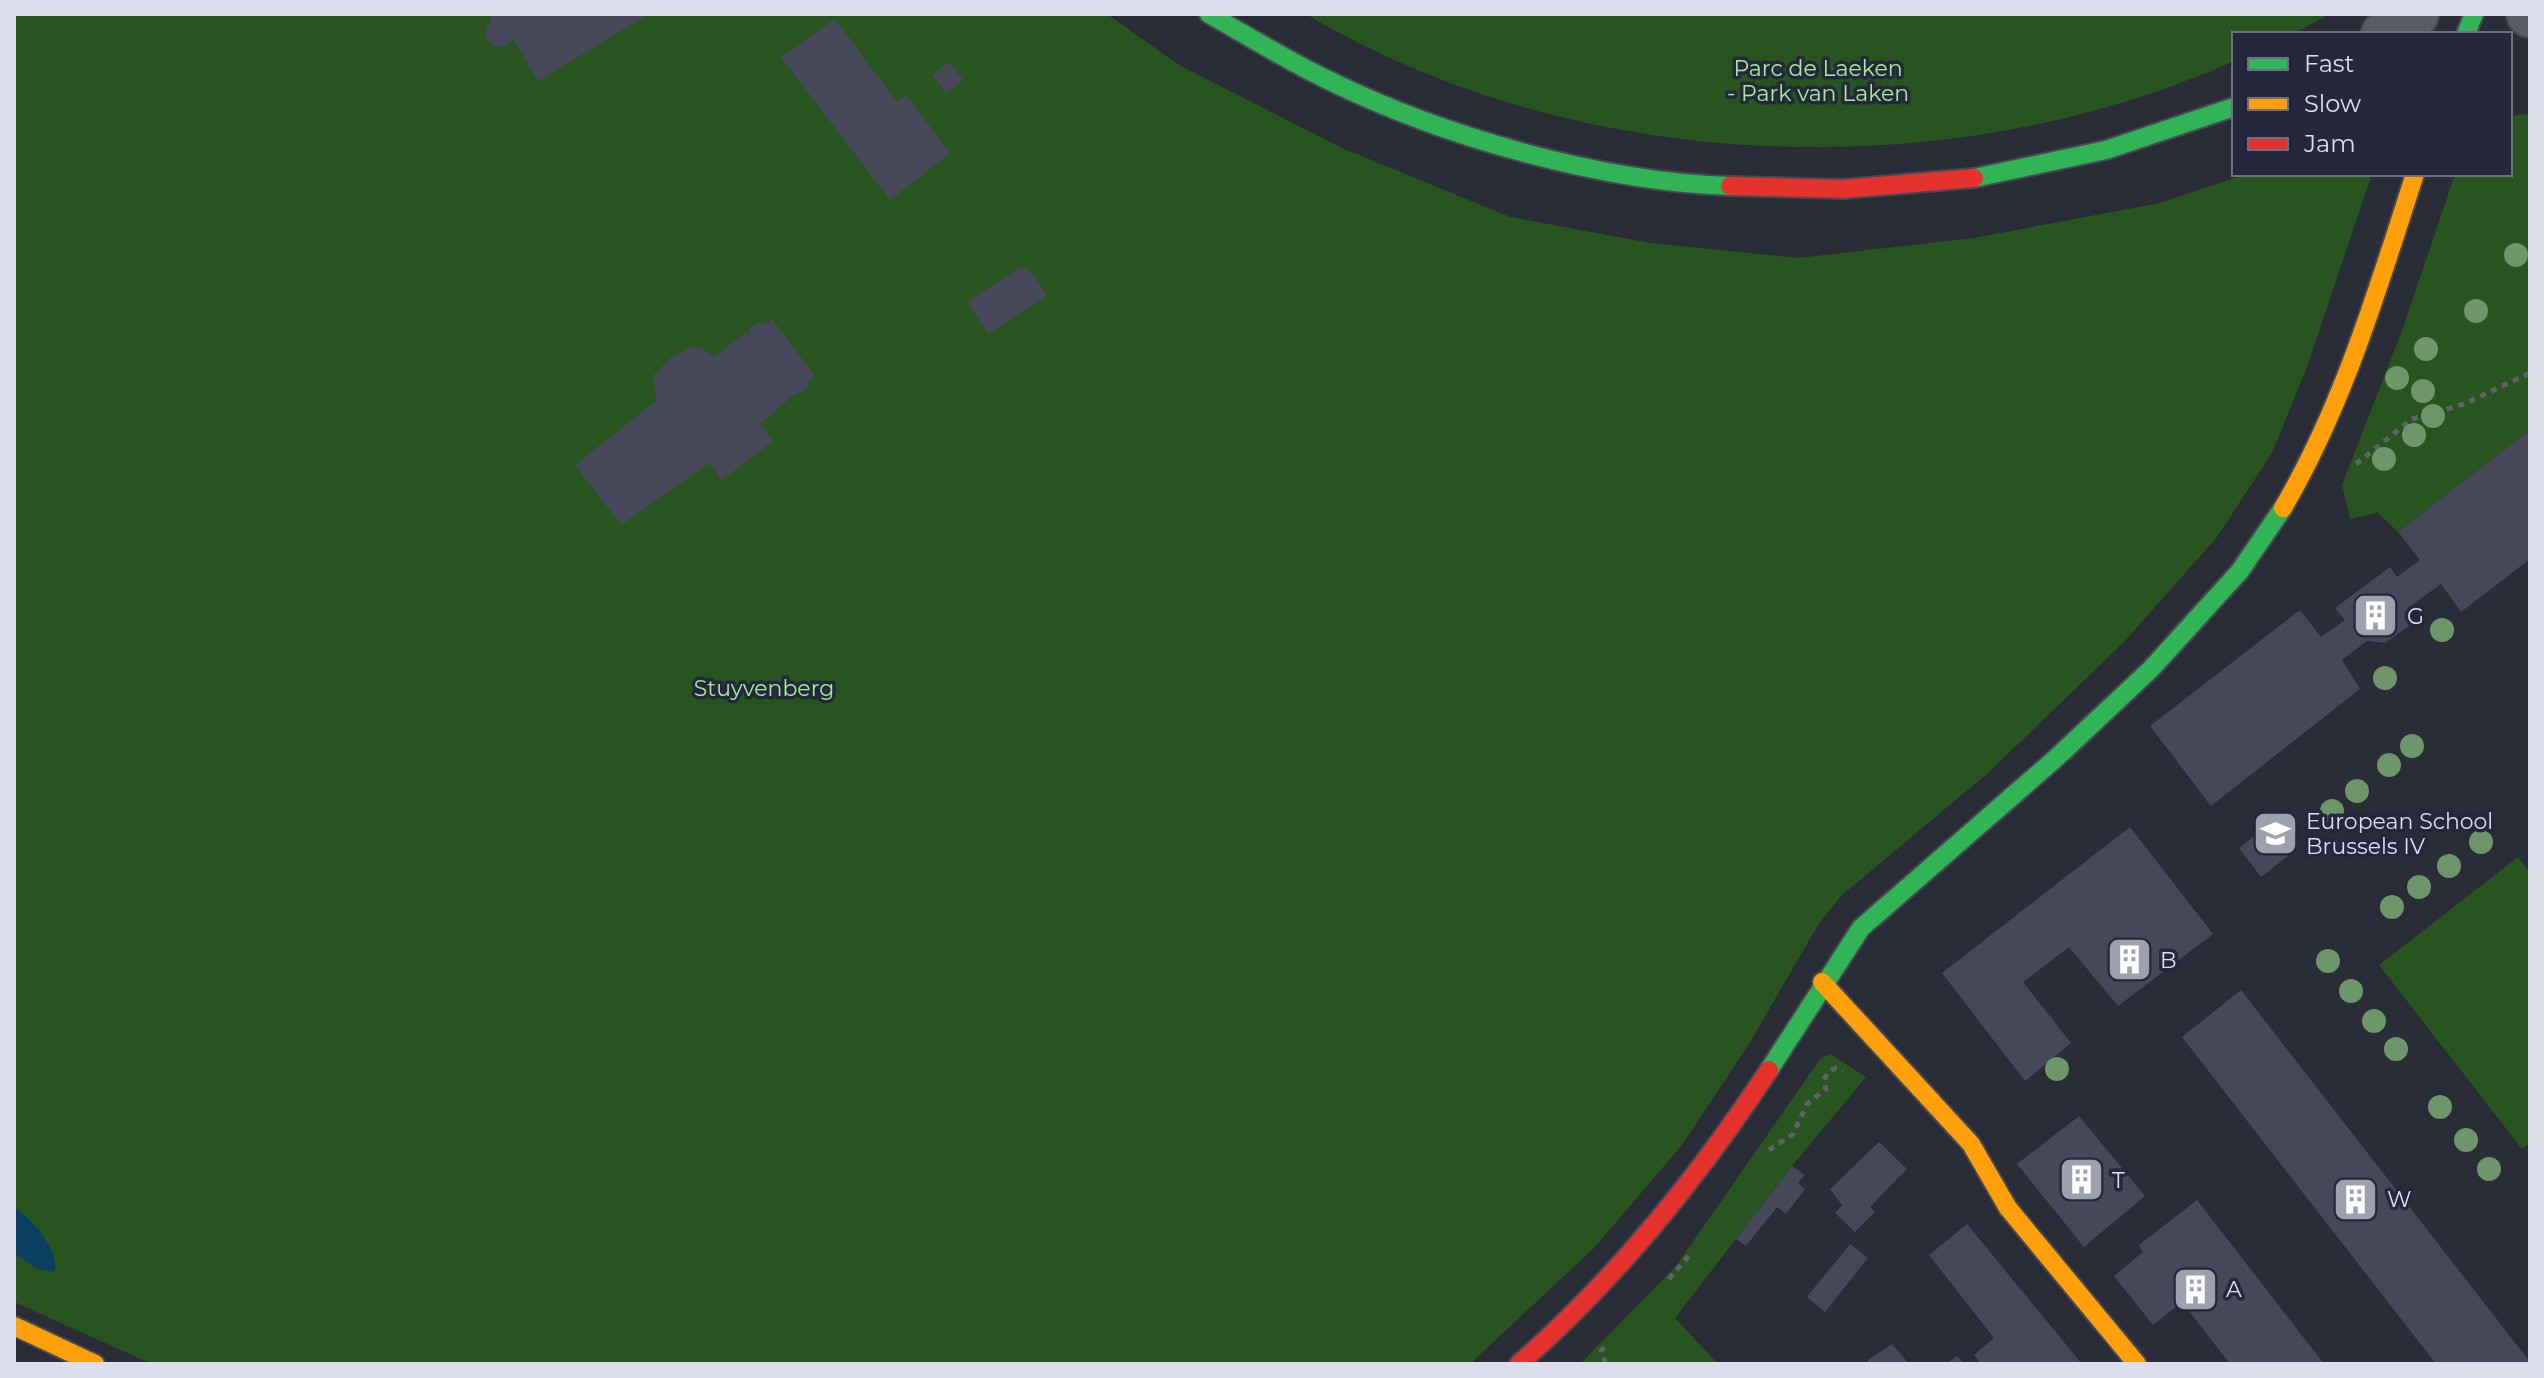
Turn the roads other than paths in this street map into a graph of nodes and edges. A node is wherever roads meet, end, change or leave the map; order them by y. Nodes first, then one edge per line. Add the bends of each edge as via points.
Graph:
1 (1209, 14) edge
2 (2416, 14) edge
3 (2387, 32) edge
4 (2232, 108) edge
5 (2414, 176) edge
6 (1822, 982) junction
7 (14, 1326) edge
8 (95, 1364) edge
9 (1519, 1364) edge
10 (2137, 1364) edge

1 - 4 street via 1334,85 1425,122 1506,149 1700,186 1782,192 1869,189 1985,175 2081,157
2 - 3 street
5 - 6 street via 2325,426 2303,472 2241,570 2167,652 2086,729 1874,915
6 - 9 street via 1679,1200 1597,1291
6 - 10 street via 1971,1144 2008,1208
7 - 8 street

